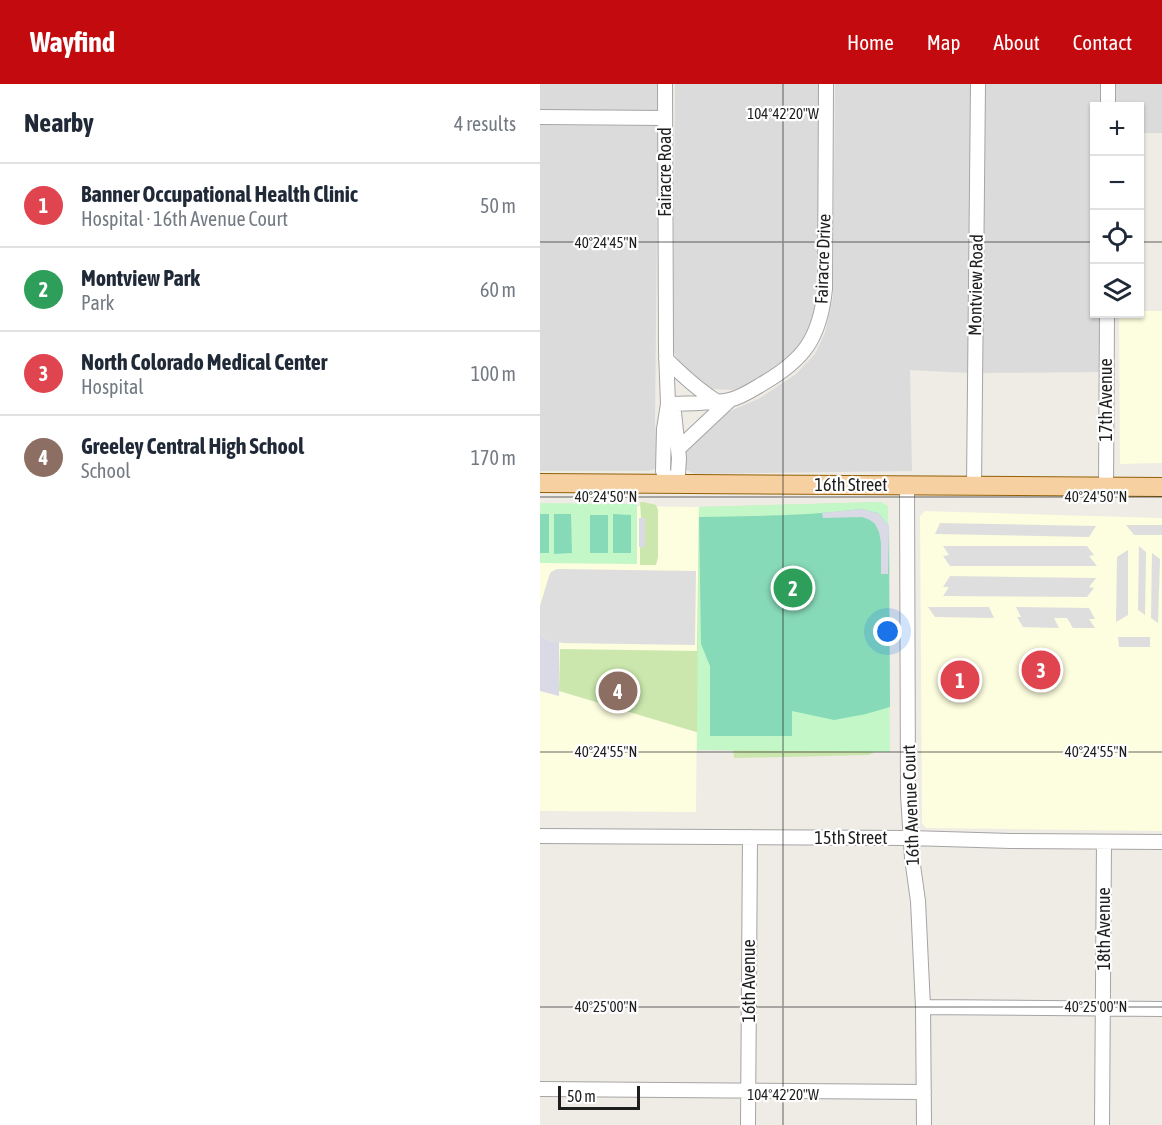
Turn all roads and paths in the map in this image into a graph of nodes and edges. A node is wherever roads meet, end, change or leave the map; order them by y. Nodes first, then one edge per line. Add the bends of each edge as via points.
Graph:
1 (665, 84) edge
2 (826, 84) edge
3 (978, 84) edge
4 (1108, 84) edge
5 (1108, 102) edge
6 (540, 117) edge
7 (664, 117) junction
8 (1107, 318) edge
9 (666, 359) junction
10 (723, 401) junction
11 (668, 405) junction
12 (678, 449) junction
13 (540, 483) edge
14 (669, 484) junction
15 (907, 485) junction
16 (974, 486) junction
17 (1106, 486) junction
18 (1162, 487) edge
19 (540, 836) edge
20 (750, 837) junction
21 (910, 838) junction
22 (1104, 842) junction
23 (1162, 842) edge
24 (923, 1007) junction
25 (1103, 1009) junction
26 (1162, 1010) edge
27 (540, 1089) edge
28 (748, 1090) junction
29 (924, 1092) junction
30 (748, 1125) edge
31 (924, 1125) edge
32 (1102, 1125) edge

1 - 7 street, Fairacre Road
2 - 10 street, Fairacre Drive via 825,288 819,322 807,348 781,373 747,393
3 - 16 street, Montview Road
4 - 5 street
6 - 7 street
7 - 9 street, Fairacre Road
8 - 17 street, 17th Avenue
9 - 10 street via 691,384
9 - 11 street, Fairacre Road
10 - 11 street, Fairacre Drive
10 - 12 street
11 - 12 street, Fairacre Road via 674,412
11 - 14 street, Fairacre Road via 663,471
12 - 14 street, Fairacre Road via 678,474
13 - 14 main road, 16th Street
14 - 15 main road, 16th Street
15 - 16 main road, 16th Street
15 - 21 street, 16th Avenue Court
16 - 17 main road, 16th Street
17 - 18 main road, 16th Street
19 - 20 street, 15th Street
20 - 21 street, 15th Street
20 - 28 street, 16th Avenue
21 - 22 street, 15th Street
21 - 24 street, 16th Avenue Court via 918,901
22 - 23 street, 15th Street
22 - 25 street, 18th Avenue
24 - 25 street
24 - 29 street, 16th Avenue Court
25 - 26 street
25 - 32 street, 18th Avenue
27 - 28 street
28 - 29 street
28 - 30 street, 16th Avenue
29 - 31 street, 16th Avenue Court

